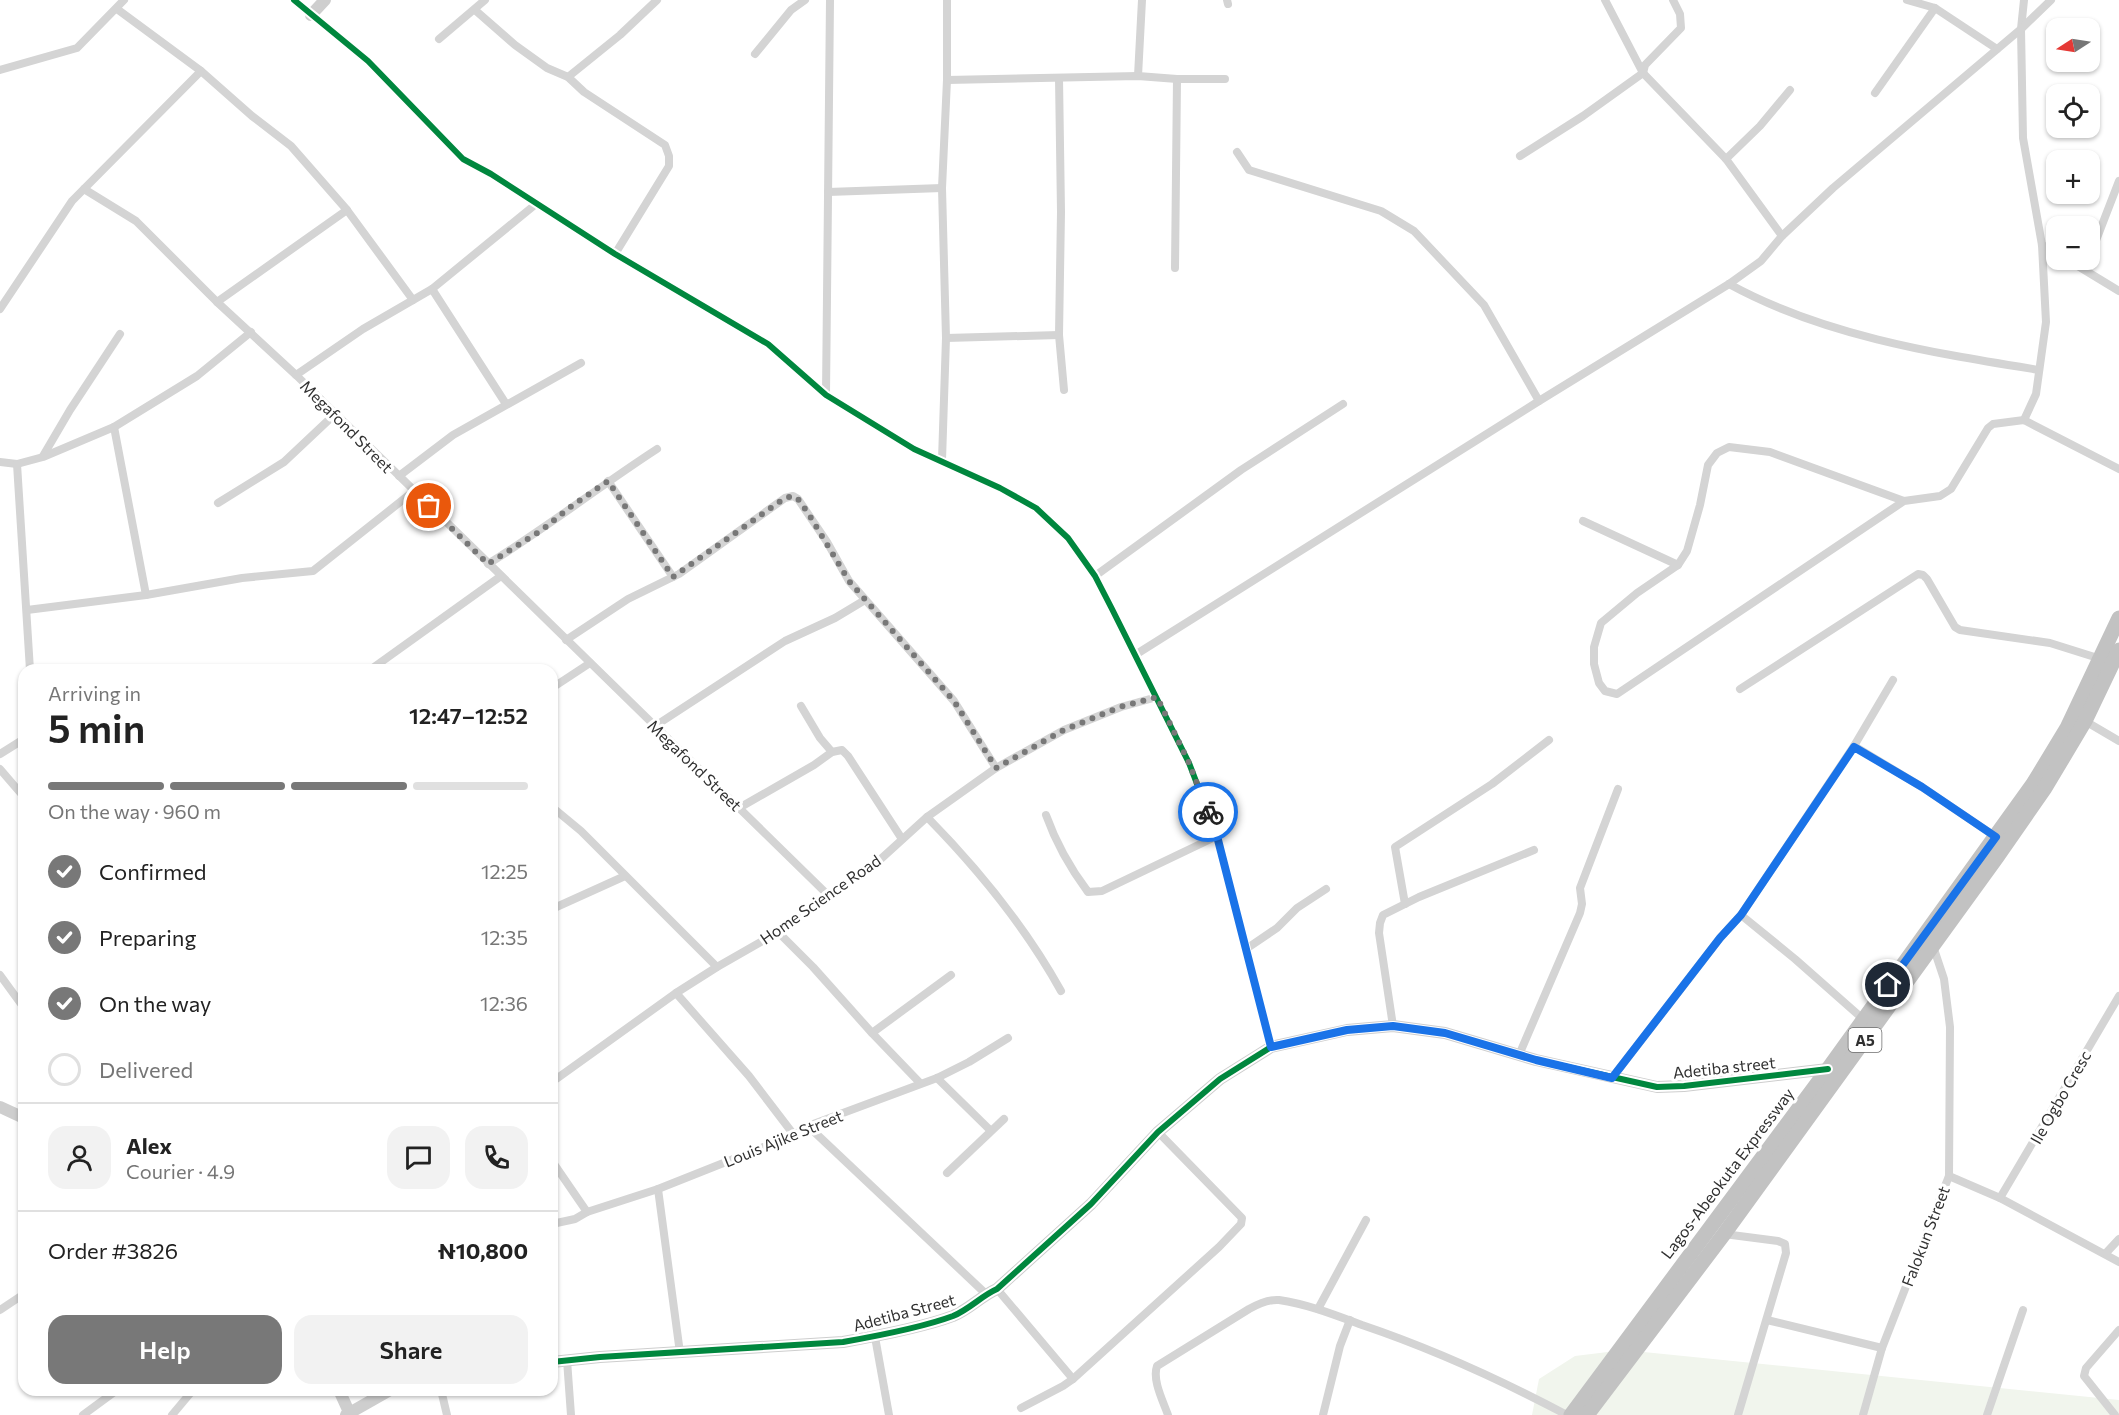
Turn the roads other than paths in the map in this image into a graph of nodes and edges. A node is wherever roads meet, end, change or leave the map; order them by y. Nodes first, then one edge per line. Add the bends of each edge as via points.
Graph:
1 (124, 0) edge
2 (294, 0) edge
3 (325, 0) edge
4 (485, 0) edge
5 (657, 0) edge
6 (805, 0) edge
7 (830, 0) edge
8 (947, 0) edge
9 (1142, 0) edge
10 (1605, 0) edge
11 (1673, 0) edge
12 (1907, 0) edge
13 (2024, 0) edge
14 (2051, 0) edge
15 (1935, 8) junction
16 (117, 9) junction
17 (475, 10) junction
18 (311, 15) junction
19 (2021, 30) junction
20 (439, 39) dead end
21 (1997, 49) junction
22 (755, 54) dead end
23 (0, 70) edge
24 (201, 71) junction
25 (1643, 73) junction
26 (1138, 76) junction
27 (568, 77) junction
28 (1059, 78) junction
29 (1225, 79) dead end
30 (947, 80) junction
31 (1178, 80) junction
32 (1790, 90) dead end
33 (1875, 93) dead end
34 (1237, 152) dead end
35 (1520, 156) dead end
36 (1726, 159) junction
37 (2119, 181) edge
38 (942, 188) junction
39 (84, 189) junction
40 (828, 192) junction
41 (536, 204) junction
42 (347, 210) junction
43 (2100, 230) edge
44 (1782, 236) junction
45 (2042, 245) junction
46 (2046, 247) edge
47 (615, 254) junction
48 (1175, 268) dead end
49 (2087, 270) edge
50 (1729, 285) junction
51 (432, 288) junction
52 (2119, 291) edge
53 (413, 300) junction
54 (217, 302) junction
55 (0, 309) edge
56 (251, 332) junction
57 (120, 334) dead end
58 (1059, 335) junction
59 (946, 338) junction
60 (581, 363) dead end
61 (2040, 370) junction
62 (296, 375) junction
63 (1064, 390) dead end
64 (826, 395) junction
65 (1539, 401) junction
66 (506, 404) junction
67 (1343, 404) dead end
68 (335, 414) junction
69 (2024, 420) junction
70 (114, 427) junction
71 (657, 449) dead end
72 (43, 457) junction
73 (942, 460) junction
74 (0, 462) edge
75 (17, 464) junction
76 (2119, 469) edge
77 (399, 476) junction
78 (608, 481) junction
79 (414, 491) junction
80 (1904, 501) junction
81 (218, 503) dead end
82 (1583, 521) dead end
83 (488, 564) junction
84 (1677, 566) junction
85 (501, 576) junction
86 (1095, 576) junction
87 (673, 577) junction
88 (146, 595) junction
89 (865, 600) junction
90 (27, 610) junction
91 (2119, 618) edge
92 (566, 640) junction
93 (2119, 650) edge
94 (1135, 655) junction
95 (2101, 659) junction
96 (590, 663) junction
97 (30, 664) edge
98 (378, 664) edge
99 (1893, 680) dead end
100 (558, 684) edge
101 (1740, 689) dead end
102 (1157, 697) junction
103 (801, 706) dead end
104 (2085, 721) junction
105 (655, 726) junction
106 (1549, 740) dead end
107 (2119, 741) edge
108 (18, 742) edge
109 (1854, 747) junction
110 (832, 752) junction
111 (0, 753) edge
112 (996, 768) junction
113 (0, 769) edge
114 (1618, 789) dead end
115 (18, 790) edge
116 (738, 808) junction
117 (558, 812) edge
118 (1046, 815) dead end
119 (927, 817) junction
120 (1217, 836) junction
121 (1996, 837) junction
122 (902, 839) junction
123 (1534, 850) dead end
124 (624, 876) junction
125 (1326, 890) dead end
126 (829, 896) junction
127 (1405, 904) junction
128 (558, 906) edge
129 (1741, 915) junction
130 (778, 932) junction
131 (1933, 946) junction
132 (1246, 949) junction
133 (717, 967) junction
134 (0, 975) edge
135 (951, 975) dead end
136 (1061, 991) dead end
137 (676, 993) junction
138 (2119, 996) edge
139 (18, 1000) edge
140 (1863, 1019) junction
141 (1393, 1026) junction
142 (872, 1033) junction
143 (1008, 1038) dead end
144 (1271, 1047) junction
145 (1519, 1056) junction
146 (1828, 1069) junction
147 (558, 1078) edge
148 (937, 1078) junction
149 (1612, 1078) junction
150 (920, 1083) junction
151 (1, 1110) edge
152 (18, 1116) edge
153 (1004, 1119) dead end
154 (808, 1126) junction
155 (990, 1130) junction
156 (1158, 1132) junction
157 (794, 1135) junction
158 (558, 1170) edge
159 (946, 1173) dead end
160 (1949, 1176) junction
161 (658, 1189) junction
162 (2000, 1198) junction
163 (587, 1212) junction
164 (1366, 1220) dead end
165 (558, 1223) edge
166 (1724, 1234) junction
167 (2119, 1239) edge
168 (2106, 1253) junction
169 (2119, 1262) edge
170 (991, 1291) junction
171 (18, 1298) edge
172 (1318, 1309) junction
173 (0, 1310) edge
174 (2023, 1310) dead end
175 (1350, 1320) junction
176 (1767, 1320) junction
177 (2119, 1330) edge
178 (875, 1337) junction
179 (1882, 1348) junction
180 (680, 1353) junction
181 (567, 1360) junction
182 (558, 1361) edge
183 (1073, 1379) junction
184 (109, 1396) edge
185 (188, 1396) edge
186 (341, 1396) edge
187 (380, 1396) edge
188 (442, 1396) edge
189 (1021, 1408) dead end
190 (348, 1414) edge
191 (1865, 1414) edge
192 (83, 1415) edge
193 (172, 1415) edge
194 (447, 1415) edge
195 (571, 1415) edge
196 (889, 1415) edge
197 (1168, 1415) edge
198 (1323, 1415) edge
199 (1569, 1415) edge
200 (1587, 1415) edge
201 (1738, 1415) edge
202 (1988, 1415) edge
203 (2115, 1415) edge

1 - 16 street
2 - 18 street
3 - 18 street
4 - 17 street
5 - 27 street
6 - 22 street via 791,10
7 - 40 street
8 - 30 street
9 - 26 street
10 - 25 street
11 - 25 street via 1681,28 1645,65
12 - 15 street
13 - 19 street
14 - 19 street
15 - 21 street
15 - 33 street
16 - 23 street via 76,48
16 - 24 street
17 - 20 street
17 - 27 street via 515,45 547,68
18 - 41 street via 368,61 463,159
19 - 21 street
19 - 45 street via 2023,138
21 - 44 street
24 - 39 street
24 - 42 street via 291,146
25 - 35 street
25 - 36 street
26 - 28 street
26 - 31 street
27 - 47 street via 584,92 665,145 669,156 669,166
28 - 30 street
28 - 58 street
29 - 31 street
30 - 38 street
31 - 48 street
32 - 36 street
34 - 65 street via 1249,170 1381,211 1414,231 1484,305
36 - 44 street
37 - 43 street
38 - 40 street
38 - 59 street
39 - 54 street, Megafond Street via 136,221
39 - 55 street
40 - 64 street
41 - 47 street
41 - 51 street
42 - 53 street
42 - 54 street
44 - 50 street via 1761,261
45 - 46 street
45 - 61 street via 2046,322
47 - 64 street via 768,344
49 - 52 street
50 - 61 street via 1800,316 1875,338
50 - 65 street
51 - 53 street
51 - 66 street
53 - 62 street
54 - 56 street, Megafond Street
56 - 62 street, Megafond Street
56 - 70 street via 197,376
57 - 72 street
58 - 59 street
58 - 63 street
59 - 73 street
60 - 66 street
61 - 69 street via 2036,394
62 - 68 street, Megafond Street
64 - 73 street via 914,449
65 - 94 street
66 - 77 street via 453,435
67 - 86 street via 1241,470
68 - 77 street, Megafond Street
68 - 81 street via 284,462
69 - 76 street
69 - 80 street via 1988,428 1951,489 1940,496
70 - 72 street
70 - 88 street
71 - 78 street
72 - 75 street
73 - 86 street via 1036,508 1068,538
74 - 75 street
75 - 90 street
77 - 79 street, Megafond Street
78 - 83 street
78 - 87 street
79 - 83 street, Megafond Street
79 - 88 street via 313,571 242,578
80 - 84 street via 1770,452 1729,447 1717,453 1708,465 1687,551
80 - 84 street via 1617,694 1605,691 1594,664 1601,623
82 - 84 street
83 - 85 street, Megafond Street
85 - 92 street, Megafond Street
85 - 98 street
86 - 94 street
87 - 89 street via 793,496
87 - 92 street via 628,599
88 - 90 street
89 - 105 street via 785,641
89 - 112 street via 954,701
90 - 97 street
91 - 95 highway, Lagos-Abeokuta Expressway / A5
92 - 96 street, Megafond Street
93 - 104 highway, Lagos-Abeokuta Expressway / A5
94 - 102 street
95 - 101 street via 2050,643 1960,630 1927,579 1918,574
95 - 121 highway, Lagos-Abeokuta Expressway / A5 via 2057,744
96 - 100 street
96 - 105 street, Megafond Street
99 - 109 street
102 - 112 street, Home Science Road via 1064,730
102 - 120 street via 1189,763
103 - 110 street
104 - 107 street
104 - 131 highway, Lagos-Abeokuta Expressway / A5 via 2045,788
105 - 116 street, Megafond Street
106 - 127 street via 1492,784 1395,847
108 - 111 street
109 - 121 street
109 - 129 street
110 - 116 street
110 - 122 street via 842,750 848,756
112 - 119 street, Home Science Road
113 - 115 street
114 - 145 street via 1580,888 1580,913
116 - 126 street, Megafond Street
117 - 124 street
118 - 120 street via 1059,848 1088,892 1102,891
119 - 122 street, Home Science Road
119 - 136 street via 1008,908
120 - 132 street
121 - 140 highway, Lagos-Abeokuta Expressway / A5
122 - 126 street, Home Science Road via 872,867
123 - 127 street
124 - 128 street
124 - 133 street
125 - 132 street
126 - 130 street, Home Science Road
127 - 141 street via 1383,915 1379,933
129 - 140 street
129 - 149 street
130 - 133 street, Home Science Road
130 - 142 street
131 - 160 street, Falokun Street via 1944,979 1950,1027
131 - 166 highway, Lagos-Abeokuta Expressway / A5
132 - 144 street
133 - 137 street, Home Science Road
134 - 139 street
135 - 142 street
137 - 147 street, Home Science Road
137 - 157 street via 749,1076
138 - 162 street, Ile Ogbo Cresc
140 - 146 highway, Lagos-Abeokuta Expressway / A5
141 - 144 street, Adetiba street via 1347,1030
141 - 145 street, Adetiba street via 1445,1033
142 - 150 street
143 - 148 street, Louis Ajike Street
144 - 156 street, Adetiba Street via 1220,1079
145 - 149 street, Adetiba street
146 - 149 street, Adetiba street via 1684,1086 1657,1087
146 - 199 highway, Lagos-Abeokuta Expressway / A5
148 - 150 street, Louis Ajike Street
148 - 155 street
150 - 154 street, Louis Ajike Street
151 - 152 street
153 - 155 street
154 - 157 street, Louis Ajike Street
154 - 170 street
155 - 159 street
156 - 170 street, Adetiba Street via 1065,1229
156 - 183 street via 1242,1218 1241,1224
157 - 161 street, Louis Ajike Street
158 - 163 street
160 - 162 street
160 - 179 street, Falokun Street
161 - 163 street, Louis Ajike Street
161 - 180 street
162 - 168 street
163 - 165 street, Louis Ajike Street
164 - 172 street
166 - 176 street via 1785,1244 1786,1253
166 - 200 highway, Lagos-Abeokuta Expressway / A5
167 - 168 street
168 - 169 street
170 - 178 street, Adetiba Street via 953,1316
170 - 183 street
171 - 173 street
172 - 175 street
172 - 197 street via 1277,1300 1263,1302 1157,1366 1156,1378
174 - 202 street
175 - 198 street
175 - 199 street via 1502,1380
176 - 179 street
176 - 201 street
177 - 203 street via 2086,1368 2084,1376
178 - 180 street, Adetiba Street
178 - 196 street
179 - 191 street, Falokun Street
180 - 181 street, Adetiba Street
181 - 182 street, Adetiba Street
181 - 195 street
183 - 189 street
184 - 192 street
185 - 193 street
186 - 190 street
187 - 190 street
188 - 194 street

